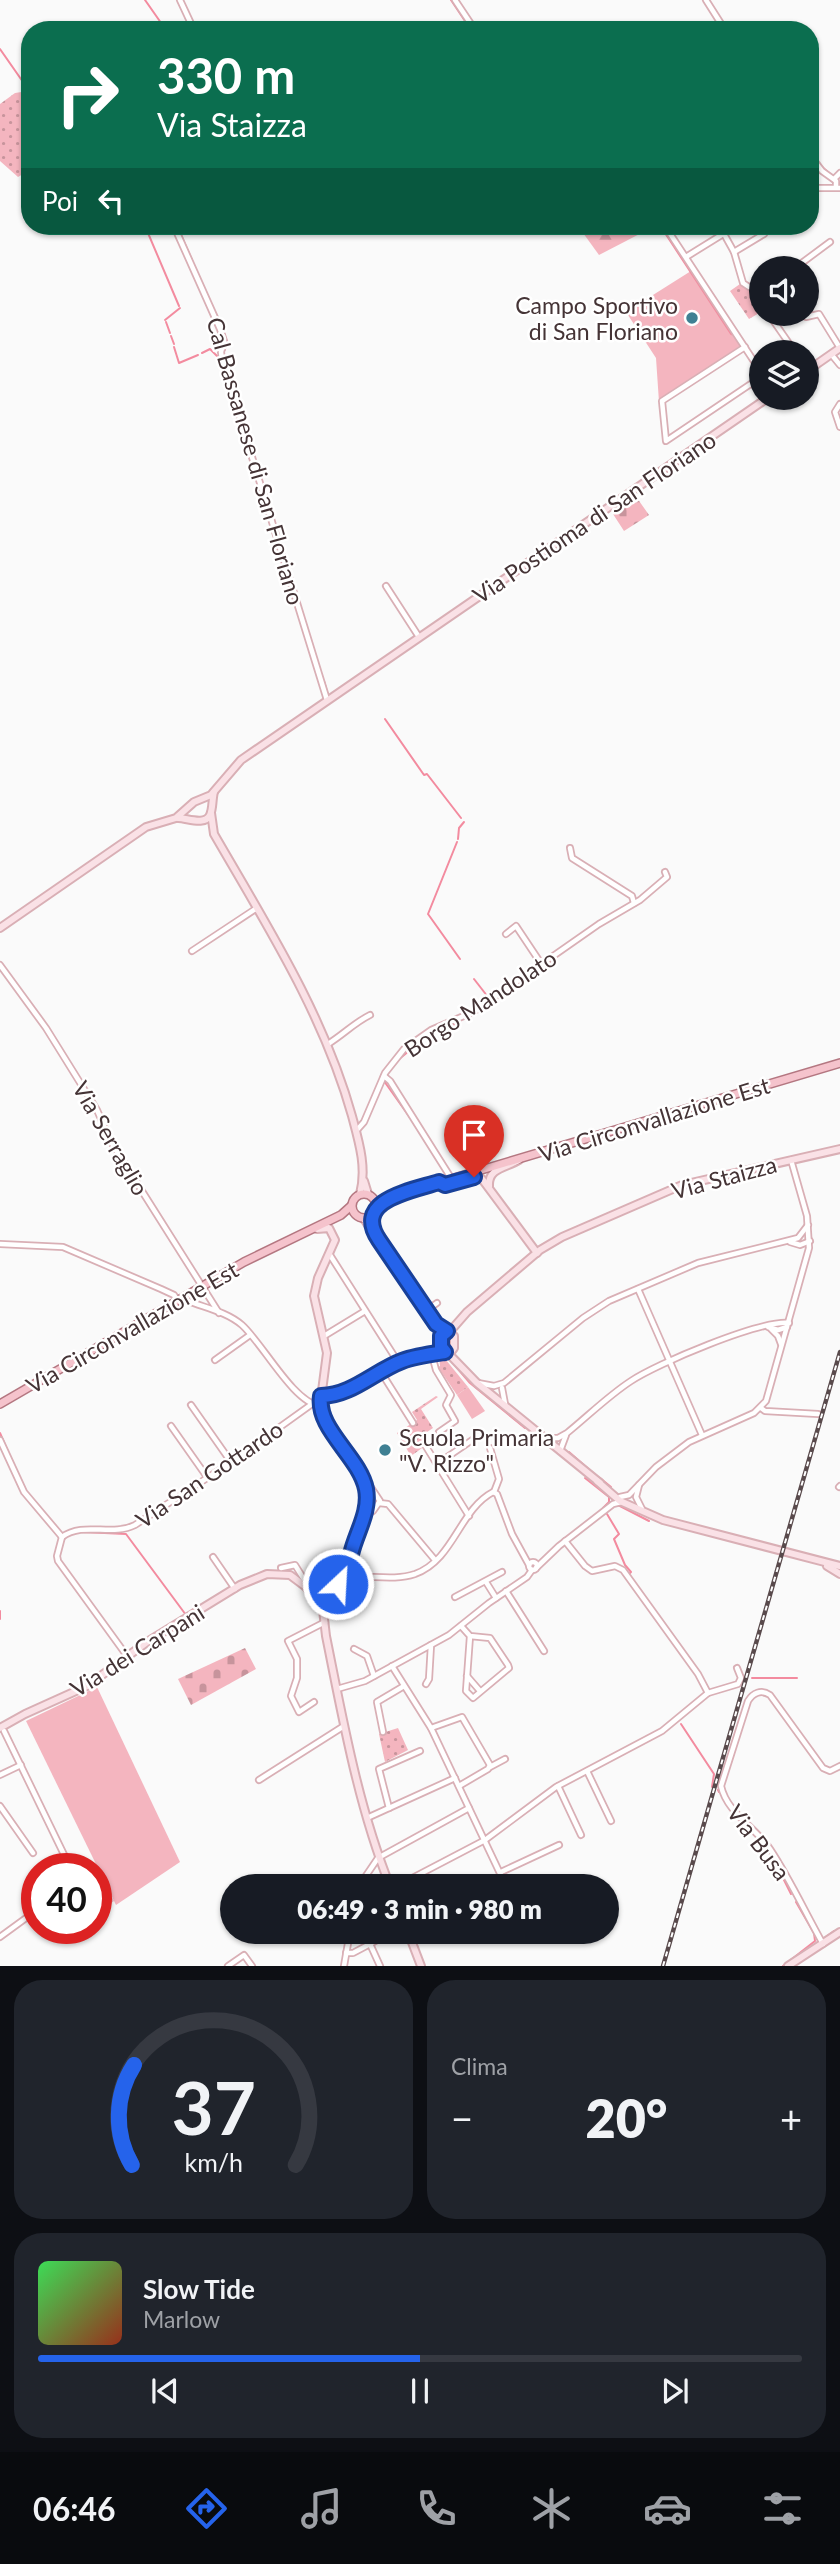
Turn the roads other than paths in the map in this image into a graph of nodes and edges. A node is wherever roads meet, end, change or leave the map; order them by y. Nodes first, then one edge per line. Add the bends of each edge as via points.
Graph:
1 (180, 0) edge
2 (455, 0) edge
3 (706, 0) edge
4 (190, 21) edge
5 (469, 21) edge
6 (720, 21) edge
7 (819, 166) edge
8 (840, 173) edge
9 (834, 179) junction
10 (839, 186) edge
11 (819, 187) edge
12 (178, 235) edge
13 (671, 235) edge
14 (722, 235) edge
15 (725, 235) edge
16 (762, 235) edge
17 (830, 243) dead end
18 (734, 252) junction
19 (812, 256) edge
20 (686, 257) junction
21 (749, 287) edge
22 (819, 314) edge
23 (745, 347) junction
24 (840, 348) edge
25 (749, 354) edge
26 (831, 354) junction
27 (819, 362) edge
28 (840, 365) edge
29 (749, 382) edge
30 (840, 404) edge
31 (750, 410) edge
32 (840, 427) edge
33 (386, 586) dead end
34 (419, 637) junction
35 (327, 700) junction
36 (215, 790) junction
37 (200, 800) junction
38 (191, 807) junction
39 (211, 811) junction
40 (176, 818) junction
41 (196, 820) junction
42 (214, 834) junction
43 (570, 848) dead end
44 (665, 872) dead end
45 (634, 903) junction
46 (257, 908) junction
47 (0, 928) edge
48 (506, 934) dead end
49 (192, 951) dead end
50 (0, 965) edge
51 (542, 965) junction
52 (370, 1015) dead end
53 (328, 1044) junction
54 (840, 1063) edge
55 (384, 1076) junction
56 (356, 1130) junction
57 (840, 1149) edge
58 (523, 1158) junction
59 (791, 1160) junction
60 (451, 1179) junction
61 (439, 1182) junction
62 (489, 1186) junction
63 (367, 1195) junction
64 (387, 1199) junction
65 (376, 1207) junction
66 (352, 1210) junction
67 (368, 1217) junction
68 (808, 1222) junction
69 (308, 1230) junction
70 (798, 1238) junction
71 (810, 1241) junction
72 (786, 1242) junction
73 (0, 1244) edge
74 (798, 1245) junction
75 (537, 1253) junction
76 (330, 1255) junction
77 (806, 1262) junction
78 (202, 1286) junction
79 (638, 1289) junction
80 (181, 1298) junction
81 (437, 1303) dead end
82 (427, 1310) junction
83 (365, 1311) junction
84 (219, 1313) junction
85 (788, 1325) junction
86 (764, 1328) junction
87 (771, 1328) junction
88 (250, 1335) junction
89 (446, 1335) junction
90 (324, 1336) junction
91 (781, 1349) junction
92 (449, 1351) junction
93 (432, 1355) junction
94 (215, 1360) dead end
95 (398, 1362) junction
96 (669, 1362) junction
97 (381, 1372) junction
98 (477, 1383) junction
99 (499, 1387) junction
100 (491, 1394) junction
101 (321, 1396) junction
102 (767, 1398) junction
103 (0, 1404) edge
104 (312, 1404) junction
105 (191, 1405) dead end
106 (320, 1406) junction
107 (507, 1408) junction
108 (761, 1408) junction
109 (778, 1411) junction
110 (818, 1414) dead end
111 (413, 1423) dead end
112 (171, 1426) dead end
113 (439, 1432) dead end
114 (569, 1432) junction
115 (481, 1434) dead end
116 (702, 1435) junction
117 (543, 1437) junction
118 (561, 1437) junction
119 (0, 1440) edge
120 (425, 1446) dead end
121 (489, 1448) dead end
122 (557, 1449) junction
123 (231, 1462) junction
124 (437, 1464) junction
125 (207, 1477) junction
126 (363, 1481) junction
127 (642, 1481) junction
128 (494, 1492) junction
129 (618, 1498) junction
130 (380, 1503) junction
131 (609, 1507) junction
132 (643, 1512) junction
133 (366, 1514) junction
134 (469, 1516) junction
135 (62, 1537) junction
136 (565, 1541) junction
137 (213, 1557) dead end
138 (435, 1560) junction
139 (822, 1563) junction
140 (533, 1565) junction
141 (840, 1566) edge
142 (281, 1568) dead end
143 (347, 1572) junction
144 (502, 1572) dead end
145 (840, 1574) edge
146 (306, 1581) dead end
147 (486, 1582) junction
148 (317, 1585) dead end
149 (235, 1589) junction
150 (508, 1590) junction
151 (455, 1597) dead end
152 (496, 1598) junction
153 (324, 1605) junction
154 (325, 1620) junction
155 (461, 1626) junction
156 (470, 1636) junction
157 (431, 1645) junction
158 (354, 1649) dead end
159 (544, 1651) dead end
160 (127, 1656) junction
161 (392, 1666) junction
162 (737, 1668) dead end
163 (374, 1676) junction
164 (467, 1676) junction
165 (426, 1684) dead end
166 (404, 1686) junction
167 (337, 1689) junction
168 (480, 1691) junction
169 (708, 1693) junction
170 (314, 1702) dead end
171 (38, 1709) junction
172 (345, 1726) junction
173 (431, 1728) junction
174 (1, 1731) edge
175 (383, 1732) dead end
176 (420, 1751) dead end
177 (505, 1759) dead end
178 (21, 1765) junction
179 (840, 1766) edge
180 (490, 1767) junction
181 (587, 1771) junction
182 (0, 1775) edge
183 (455, 1778) junction
184 (259, 1780) dead end
185 (459, 1786) junction
186 (558, 1786) junction
187 (0, 1806) edge
188 (389, 1808) junction
189 (469, 1808) junction
190 (366, 1818) junction
191 (611, 1821) dead end
192 (581, 1835) dead end
193 (485, 1840) junction
194 (559, 1845) dead end
195 (33, 1853) dead end
196 (63, 1853) edge
197 (378, 1858) junction
198 (501, 1872) joint
199 (367, 1874) edge
200 (385, 1874) edge
201 (420, 1874) edge
202 (21, 1922) edge
203 (840, 1932) edge
204 (0, 1937) edge
205 (348, 1944) edge
206 (370, 1944) joint
207 (412, 1944) edge
208 (823, 1944) junction
209 (346, 1953) junction
210 (418, 1964) edge
211 (228, 1965) edge
212 (252, 1965) edge
213 (344, 1965) edge
214 (380, 1965) edge
215 (790, 1965) edge

1 - 4 street
2 - 5 street
3 - 6 street
7 - 9 street
8 - 9 street
9 - 10 street
10 - 11 street
12 - 35 street, Cal Bassanese di San Floriano via 222,335 222,359
13 - 20 street
14 - 20 street
15 - 18 street
16 - 18 street
17 - 19 street
18 - 21 street via 743,283
20 - 23 street
22 - 24 street
23 - 25 street
23 - 29 street via 662,401 666,441
24 - 26 street
26 - 27 street
26 - 28 street
30 - 32 street via 835,412
31 - 34 street, Via Postioma di San Floriano
33 - 34 street
34 - 35 street, Via Postioma di San Floriano
35 - 36 street, Via Postioma di San Floriano via 238,762
36 - 37 street
36 - 39 street
37 - 38 street
37 - 39 street
38 - 40 street
38 - 41 street
39 - 41 street via 206,820
39 - 42 street
40 - 41 street
40 - 47 street via 146,827
41 - 42 street
42 - 46 street
43 - 45 street via 572,858 632,896
44 - 45 street, Borgo Mandolato via 667,877
45 - 51 street, Borgo Mandolato
46 - 49 street
46 - 53 street
48 - 51 street via 516,926
50 - 78 street, Via Serraglio via 46,1028
51 - 55 street, Borgo Mandolato via 473,1012 413,1042 393,1060
52 - 53 street
53 - 56 street
54 - 58 main road, Via Circonvallazione Est
55 - 56 street, Borgo Mandolato
55 - 60 street
56 - 63 street
57 - 59 street, Via Staizza
58 - 60 main road, Via Circonvallazione Est
58 - 62 street via 494,1172
59 - 68 street
59 - 75 street, Via Staizza via 680,1186 562,1237
60 - 61 main road, Via Circonvallazione Est
61 - 62 street via 445,1185 476,1177
61 - 64 main road, Via Circonvallazione Est
62 - 75 street
63 - 64 main road
63 - 65 main road
63 - 66 main road via 354,1199
64 - 65 main road
65 - 67 main road
66 - 67 main road
66 - 69 main road, Via Circonvallazione Est
67 - 82 street via 374,1233
68 - 70 street
68 - 71 street
69 - 76 street via 330,1229 335,1238
69 - 78 main road, Via Circonvallazione Est
70 - 71 street
70 - 72 street
71 - 74 street
71 - 77 street
72 - 74 street
72 - 79 street via 701,1262
73 - 80 street via 62,1247
74 - 77 street
75 - 89 street, Via Staizza
76 - 83 street
76 - 90 street via 314,1296
77 - 85 street
78 - 80 main road, Via Circonvallazione Est
78 - 84 street, Via Serraglio
79 - 96 street
79 - 99 street via 591,1311
80 - 84 street
80 - 103 main road, Via Circonvallazione Est
81 - 82 street
82 - 89 street
83 - 90 street
83 - 95 street
84 - 88 street
85 - 86 street
85 - 87 street
85 - 91 street
86 - 87 street
86 - 96 street via 720,1340
87 - 91 street
88 - 94 street
88 - 104 street
89 - 92 street
89 - 92 street
89 - 93 street, Via Staizza
90 - 101 street via 327,1356
91 - 102 street
92 - 93 street
92 - 98 street
93 - 95 street
93 - 113 street via 451,1395 446,1405 455,1421
95 - 97 street
96 - 114 street via 630,1381
96 - 116 street
97 - 101 street
97 - 111 street
98 - 99 street
98 - 100 street
99 - 100 street
99 - 107 street
100 - 107 street
101 - 106 street
102 - 108 street
102 - 109 street
104 - 106 street
104 - 123 street, Via San Gottardo
105 - 123 street
106 - 126 street
107 - 117 street
108 - 109 street
108 - 116 street
109 - 110 street
112 - 125 street
114 - 118 street
114 - 122 street
115 - 124 street
116 - 127 street
117 - 118 street
117 - 122 street
118 - 122 street
119 - 135 street via 22,1489
120 - 124 street
121 - 128 street via 499,1479
122 - 129 street
123 - 125 street, Via San Gottardo
124 - 134 street
125 - 135 street, Via San Gottardo via 130,1528 75,1529
126 - 130 street via 369,1483
126 - 133 street
127 - 129 street via 629,1495
127 - 132 street via 636,1498
128 - 134 street
128 - 140 street via 512,1534
129 - 131 street
129 - 131 street
129 - 132 street
130 - 133 street
130 - 138 street via 389,1505
131 - 136 street
132 - 139 street
133 - 143 street
134 - 138 street via 453,1543
135 - 160 street via 58,1561
136 - 140 street
136 - 169 street via 592,1572 615,1566 623,1570
137 - 149 street
138 - 143 street via 410,1575
139 - 141 street
139 - 145 street
140 - 150 street via 527,1577
142 - 146 street via 295,1565
143 - 153 street
144 - 147 street
147 - 151 street
147 - 152 street
148 - 153 street
149 - 153 street, Via dei Carpani via 262,1576 282,1573 300,1581
149 - 160 street, Via dei Carpani
150 - 152 street
150 - 159 street
152 - 155 street
153 - 154 street
154 - 167 street
154 - 170 street via 288,1641 297,1659 291,1696 299,1712
155 - 156 street
155 - 157 street
156 - 164 street
156 - 168 street via 490,1638 509,1668
157 - 161 street
157 - 165 street
158 - 163 street via 367,1656
160 - 171 street, Via dei Carpani via 89,1684
161 - 163 street
161 - 166 street
162 - 169 street via 738,1684
163 - 167 street
164 - 168 street
164 - 168 street via 467,1695 472,1698
166 - 173 street
166 - 175 street via 377,1702
167 - 172 street
169 - 181 street via 662,1731
171 - 174 street, Via dei Carpani
171 - 174 street, Via dei Carpani
172 - 184 street
172 - 190 street
173 - 180 street via 462,1717
173 - 183 street
174 - 178 street
176 - 188 street via 380,1769
177 - 180 street
178 - 182 street
178 - 196 street
179 - 208 street, Via Busa via 823,1769 770,1695 761,1692 751,1696 721,1786 737,1815 772,1852
180 - 185 street
181 - 186 street
181 - 191 street
183 - 185 street
183 - 188 street
185 - 189 street
186 - 192 street
186 - 193 street
187 - 195 street
188 - 190 street
189 - 193 street
189 - 197 street
190 - 197 street
193 - 198 street
193 - 201 street
194 - 198 street
197 - 199 street
197 - 200 street
202 - 204 street
203 - 208 street
205 - 209 street
206 - 209 street
206 - 214 street
207 - 210 street
208 - 215 street
209 - 213 street
211 - 212 street via 244,1955

